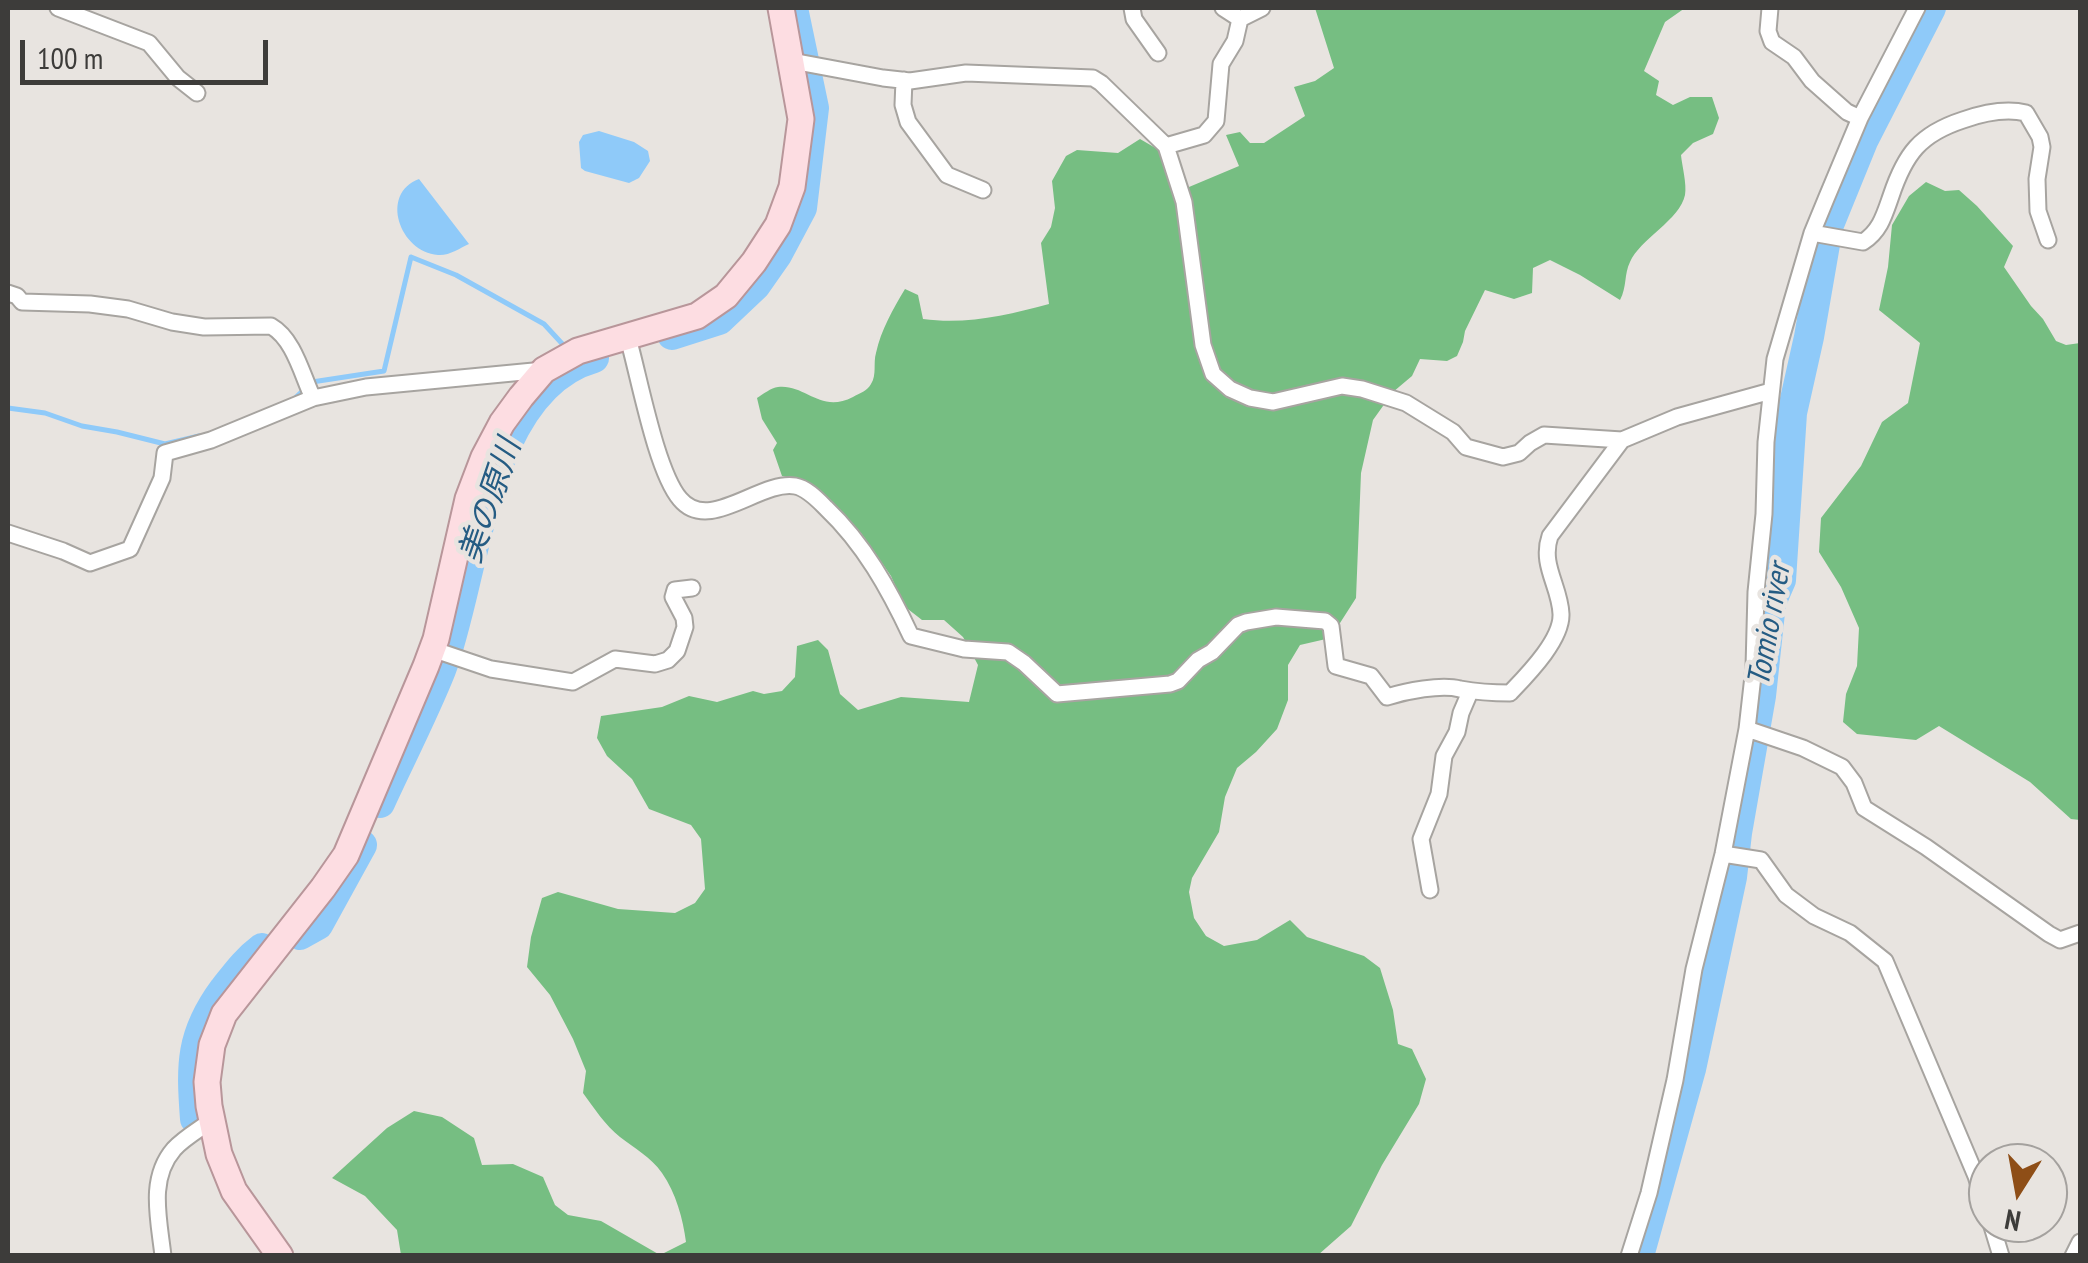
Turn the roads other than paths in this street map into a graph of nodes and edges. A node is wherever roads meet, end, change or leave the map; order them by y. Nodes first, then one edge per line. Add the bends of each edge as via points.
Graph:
1 (782, 8) edge
2 (1132, 8) edge
3 (1222, 8) edge
4 (1262, 8) edge
5 (1770, 8) edge
6 (1917, 8) edge
7 (65, 9) edge
8 (1240, 19) junction
9 (1158, 53) dead end
10 (792, 61) junction
11 (904, 80) junction
12 (197, 93) dead end
13 (1860, 118) junction
14 (1166, 146) junction
15 (983, 190) dead end
16 (1812, 233) junction
17 (2048, 240) dead end
18 (8, 292) edge
19 (628, 338) junction
20 (544, 370) junction
21 (1770, 391) junction
22 (312, 398) junction
23 (1622, 440) junction
24 (8, 533) edge
25 (692, 588) dead end
26 (432, 649) junction
27 (1470, 692) junction
28 (1747, 730) junction
29 (1733, 856) junction
30 (1430, 890) dead end
31 (2080, 932) edge
32 (212, 1120) junction
33 (1968, 1157) edge
34 (2080, 1242) edge
35 (162, 1256) edge
36 (280, 1256) edge
37 (1628, 1256) edge
38 (2073, 1256) edge

1 - 10 main road
2 - 9 street
3 - 8 street
4 - 8 street
5 - 13 street via 1772,42
6 - 13 street
7 - 12 street via 149,43
8 - 14 street via 1220,64 1216,121 1204,135
10 - 11 street
10 - 19 main road via 801,119 792,187 778,225 726,296 697,316
11 - 14 street via 966,73 1093,78
11 - 15 street via 908,122 946,175
13 - 16 street
14 - 23 street via 1184,202 1203,345 1213,374 1230,389 1274,402 1342,386 1362,389 1406,404 1466,446 1503,458 1544,435
16 - 17 street via 1862,242 1875,234 1904,162 1929,134 2016,110 2026,113 2040,137 2038,210
16 - 21 street
18 - 22 street via 22,302 90,304 204,327 271,326 290,348
19 - 20 main road via 578,351
19 - 27 street via 662,465 680,500 706,511 725,509 781,486 799,486 871,560 911,636 1008,652 1057,694 1170,684 1238,625 1276,617 1325,621 1336,666 1370,676 1387,697
20 - 22 street
20 - 26 main road via 484,456
21 - 23 street
21 - 28 street
22 - 24 street via 165,454 162,478 130,550 90,563
23 - 27 street via 1546,548 1562,612 1559,630 1510,693
25 - 26 street via 675,590 684,618 681,641 668,660 655,664 615,659 573,682 491,669
26 - 32 main road via 346,854 224,1014 212,1045
27 - 30 street via 1421,839
28 - 29 street
28 - 31 street via 1842,767 1864,808 2049,934 2060,940
29 - 33 street via 1761,860 1786,895 1885,960
29 - 37 street via 1694,968 1654,1174
32 - 35 street via 175,1148 159,1174
32 - 36 main road via 234,1190
34 - 38 street

